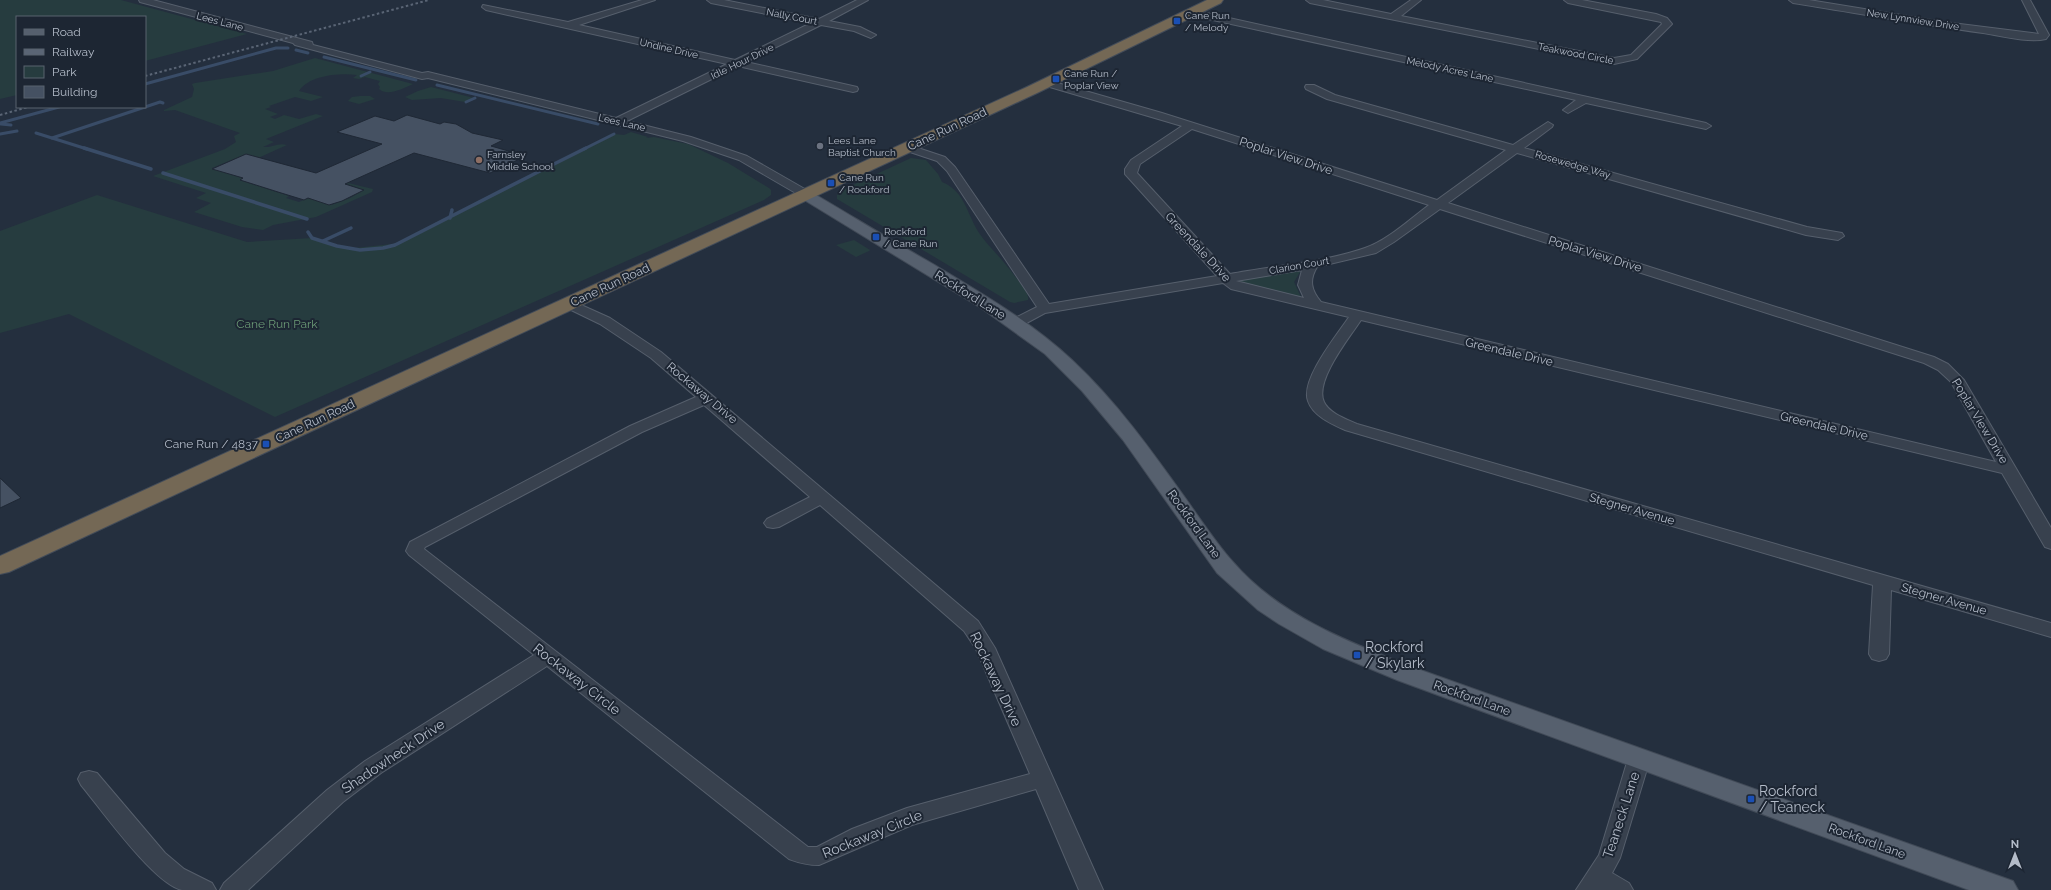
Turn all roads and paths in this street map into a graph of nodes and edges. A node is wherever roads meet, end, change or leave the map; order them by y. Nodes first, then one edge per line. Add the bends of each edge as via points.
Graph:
1 (143, 0) edge
2 (652, 0) edge
3 (711, 0) edge
4 (864, 0) edge
5 (1217, 0) edge
6 (1310, 0) edge
7 (1418, 0) edge
8 (1568, 0) edge
9 (1793, 0) edge
10 (2026, 0) edge
11 (1876, 2) dead end
12 (486, 7) dead end
13 (1193, 13) junction
14 (1877, 14) junction
15 (1392, 16) junction
16 (820, 22) junction
17 (567, 26) junction
18 (871, 35) dead end
19 (737, 63) junction
20 (1047, 83) junction
21 (1310, 87) dead end
22 (853, 89) dead end
23 (1585, 98) junction
24 (1568, 110) dead end
25 (619, 121) junction
26 (1548, 125) dead end
27 (1190, 126) junction
28 (1706, 126) dead end
29 (908, 148) junction
30 (1515, 148) junction
31 (806, 195) junction
32 (1437, 204) junction
33 (1838, 236) dead end
34 (1313, 263) junction
35 (1226, 277) junction
36 (570, 304) junction
37 (1317, 306) junction
38 (1045, 310) junction
39 (1356, 316) junction
40 (1016, 324) junction
41 (707, 398) junction
42 (2010, 470) junction
43 (823, 497) junction
44 (773, 523) dead end
45 (2051, 543) edge
46 (0, 566) edge
47 (1882, 581) junction
48 (2051, 630) edge
49 (1879, 654) dead end
50 (548, 656) junction
51 (1639, 759) junction
52 (89, 779) dead end
53 (1042, 779) junction
54 (1593, 883) edge
55 (204, 890) edge
56 (232, 890) edge
57 (1091, 890) edge
58 (1621, 890) edge
59 (2003, 890) edge

1 - 25 street, Lees Lane via 373,64
2 - 17 street
3 - 16 street, Nally Court
4 - 16 street, Idle Hour Drive
5 - 13 highway, Cane Run Road
6 - 15 street, Teakwood Circle
7 - 15 street
8 - 15 street, Teakwood Circle via 1656,17 1667,24 1634,57 1620,61
9 - 14 street, New Lynnview Drive
10 - 14 street, New Lynnview Drive via 2044,35 2041,38
11 - 14 street
12 - 17 street, Undine Drive
13 - 20 highway, Cane Run Road
13 - 23 street, Melody Acres Lane
16 - 18 street, Nally Court via 856,29
16 - 19 street, Idle Hour Drive
17 - 19 street, Undine Drive
19 - 22 street, Undine Drive
19 - 25 street, Idle Hour Drive
20 - 27 street, Poplar View Drive
20 - 29 highway, Cane Run Road
21 - 30 street, Rosewedge Way via 1331,96
23 - 24 street
23 - 28 street, Melody Acres Lane
25 - 31 street, Lees Lane via 687,139 742,158
26 - 30 street, Clarion Court
27 - 32 street, Poplar View Drive
27 - 35 street, Greendale Drive via 1142,156 1130,171
29 - 31 highway, Cane Run Road
29 - 38 street via 941,159 951,169
30 - 32 street, Clarion Court
30 - 33 street, Rosewedge Way via 1806,231
31 - 36 highway, Cane Run Road
31 - 40 main road, Rockford Lane
32 - 34 street, Clarion Court via 1371,250
32 - 42 street, Poplar View Drive via 1936,363 1957,380
34 - 35 street, Clarion Court
34 - 37 street via 1305,274 1303,284 1309,298
35 - 37 street, Greendale Drive via 1230,284 1236,286
35 - 38 street, Clarion Court
36 - 41 street, Rockaway Drive via 634,339
36 - 46 highway, Cane Run Road
37 - 39 street, Greendale Drive
38 - 40 street, Clarion Court via 1037,311
39 - 42 street, Greendale Drive
39 - 47 street, Stegner Avenue via 1319,374 1314,388 1316,401 1321,409 1335,420 1362,431
40 - 51 main road, Rockford Lane via 1052,352 1093,391 1119,421 1225,568 1275,612 1306,631 1358,656
41 - 43 street, Rockaway Drive
41 - 50 street, Rockaway Circle via 636,429 416,546 415,551
42 - 45 street, Poplar View Drive
43 - 44 street
43 - 53 street, Rockaway Drive via 971,626 985,648
47 - 48 street, Stegner Avenue
47 - 49 street
50 - 53 street, Rockaway Circle via 797,852 807,856 818,856 907,817
50 - 56 street, Shadowheck Drive via 373,767 335,796
51 - 54 street, Teaneck Lane via 1609,858
51 - 59 main road, Rockford Lane
52 - 55 street via 157,860 176,876
53 - 57 street, Rockaway Drive
54 - 58 street

